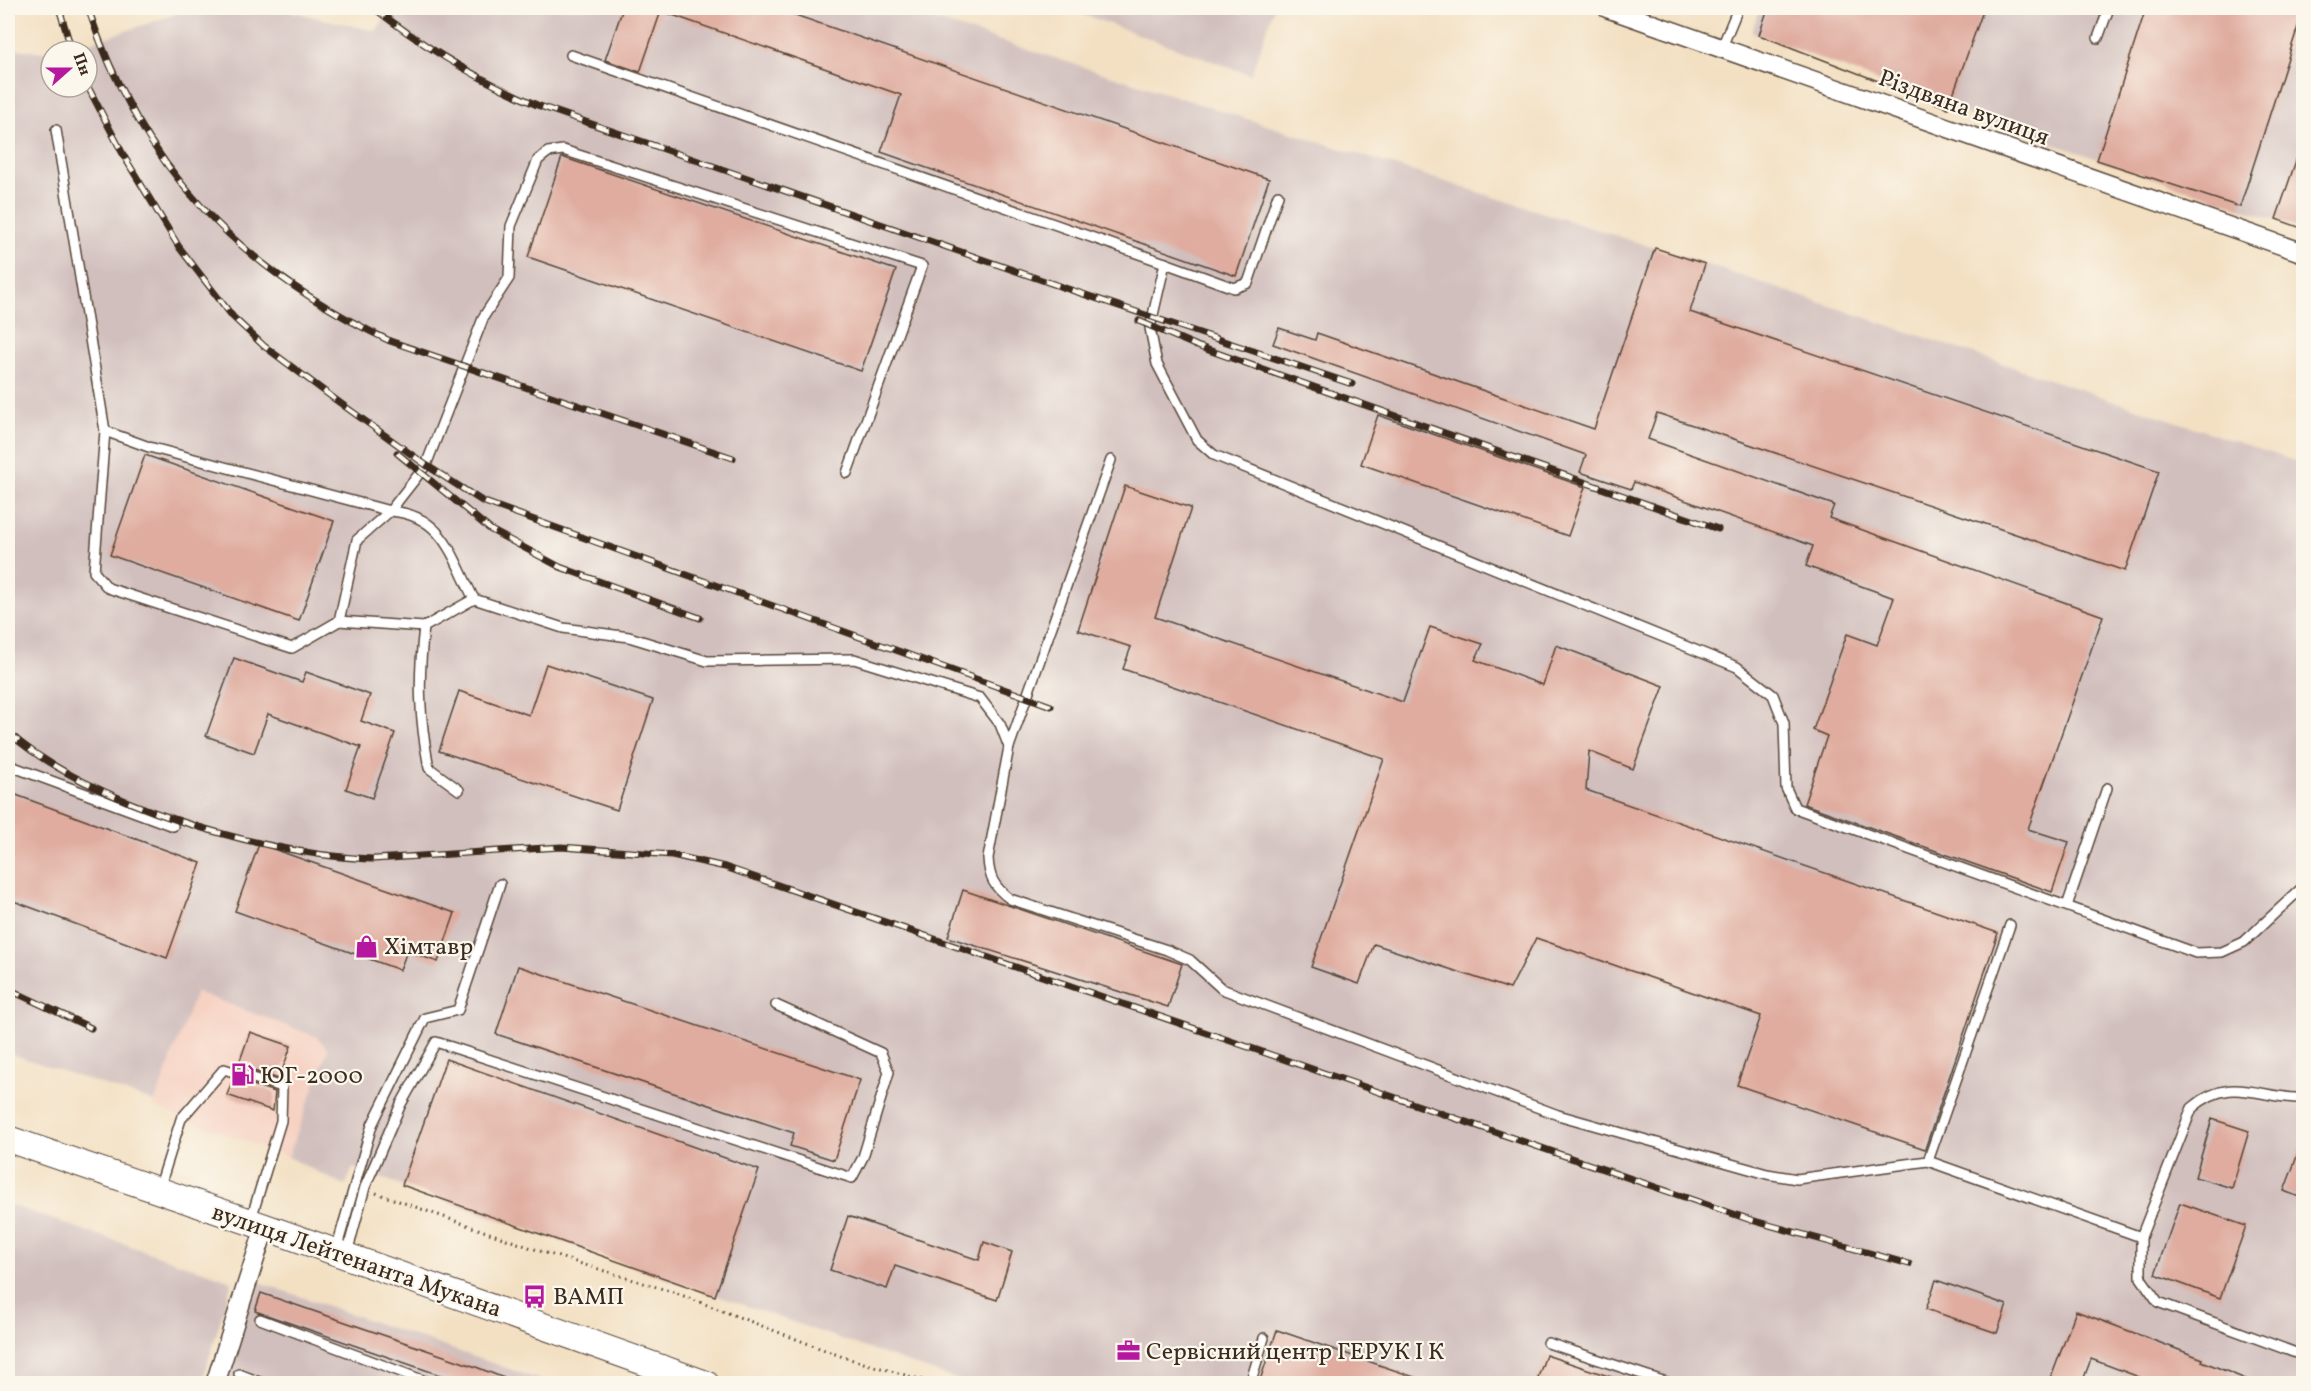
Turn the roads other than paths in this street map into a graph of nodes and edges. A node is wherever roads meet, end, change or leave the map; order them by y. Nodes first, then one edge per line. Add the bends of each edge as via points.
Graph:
1 (1607, 8) edge
2 (1738, 8) edge
3 (2109, 8) edge
4 (2098, 38) dead end
5 (1722, 47) junction
6 (571, 55) dead end
7 (56, 130) dead end
8 (1278, 195) dead end
9 (2304, 253) edge
10 (1165, 264) junction
11 (105, 431) junction
12 (1111, 460) dead end
13 (847, 474) dead end
14 (390, 511) junction
15 (474, 599) junction
16 (339, 621) junction
17 (424, 627) junction
18 (1009, 747) junction
19 (8, 765) edge
20 (2107, 788) dead end
21 (459, 790) dead end
22 (173, 826) dead end
23 (500, 884) dead end
24 (2304, 886) edge
25 (2067, 906) junction
26 (2010, 925) dead end
27 (776, 1005) dead end
28 (2304, 1098) edge
29 (8, 1139) edge
30 (1928, 1161) junction
31 (159, 1191) junction
32 (258, 1224) junction
33 (2141, 1237) junction
34 (341, 1254) junction
35 (260, 1319) dead end
36 (1264, 1338) dead end
37 (1548, 1343) dead end
38 (2304, 1356) edge
39 (238, 1374) dead end
40 (215, 1383) edge
41 (265, 1383) edge
42 (433, 1383) edge
43 (706, 1383) edge
44 (1250, 1383) edge
45 (1672, 1383) edge

1 - 5 street, Різдвяна вулиця
2 - 5 lane
3 - 4 lane
5 - 9 street, Різдвяна вулиця
6 - 10 lane
7 - 11 lane
8 - 10 lane via 1248,283 1234,288
10 - 25 lane via 1150,328 1157,364 1197,440 1214,455 1737,667 1773,695 1784,723 1786,788 1795,808
11 - 14 lane via 149,447
11 - 16 lane via 94,572 108,588 292,648
12 - 18 lane
13 - 14 lane via 922,266 563,150 548,152 538,160 511,226 509,278 484,316 426,465
14 - 15 lane via 411,513 439,531
14 - 16 lane via 357,540
15 - 17 lane
15 - 18 lane via 563,628 629,637 707,661 854,659 980,698 1000,724
16 - 17 lane
17 - 21 lane via 420,719 429,768
18 - 30 lane via 987,858 988,874 995,887 1010,899 1167,950 1190,960 1222,989 1569,1118 1797,1179
19 - 22 lane
20 - 25 lane
23 - 34 lane via 458,1010 425,1018 372,1125
24 - 25 lane via 2244,942 2222,952 2196,953
26 - 30 lane
27 - 34 lane via 881,1053 889,1072 863,1157 852,1178 436,1042 401,1104
28 - 33 lane via 2244,1089 2205,1096 2192,1108
29 - 31 main road, вулиця Лейтенанта Мукана
30 - 33 lane
31 - 32 main road, вулиця Лейтенанта Мукана
31 - 32 lane via 181,1119 224,1069 282,1087 281,1121
32 - 34 main road, вулиця Лейтенанта Мукана
32 - 40 street
33 - 38 lane via 2141,1278 2158,1302
34 - 43 main road, вулиця Лейтенанта Мукана
35 - 42 lane
36 - 44 lane
37 - 45 lane
39 - 41 lane

